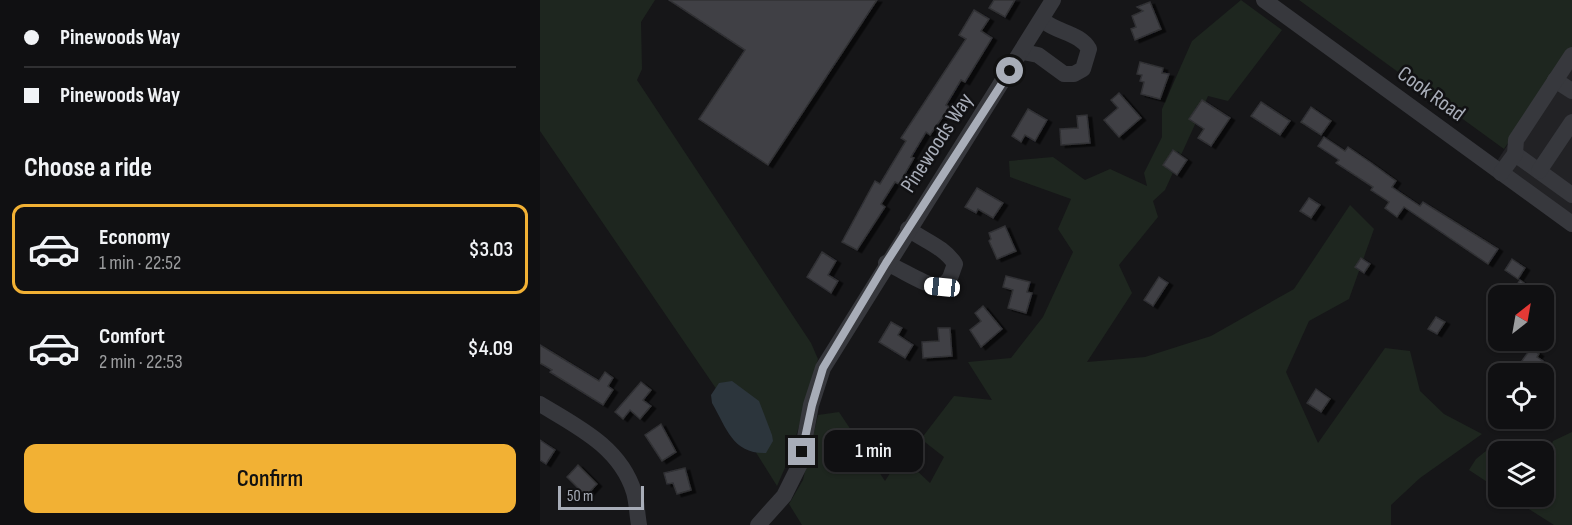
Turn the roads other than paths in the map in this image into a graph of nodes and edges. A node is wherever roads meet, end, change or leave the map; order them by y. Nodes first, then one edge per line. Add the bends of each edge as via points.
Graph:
1 (1053, 0) edge
2 (1264, 0) edge
3 (1042, 20) junction
4 (1023, 52) junction
5 (1572, 55) edge
6 (1556, 80) junction
7 (1572, 91) edge
8 (1572, 122) edge
9 (1515, 154) junction
10 (1539, 171) junction
11 (1501, 172) junction
12 (1570, 190) edge
13 (1572, 224) edge
14 (908, 229) junction
15 (886, 263) junction
16 (540, 404) edge
17 (639, 525) edge
18 (758, 525) edge

1 - 3 street, Pinewoods Way
2 - 11 street, Cook Road
3 - 4 street, Pinewoods Way
3 - 4 street via 1053,30 1085,42 1089,50 1083,69 1064,75 1038,55
4 - 14 street, Pinewoods Way
5 - 6 street
6 - 7 street
6 - 9 street via 1516,140
8 - 10 street
9 - 10 street
9 - 11 street
10 - 12 street
11 - 13 street, Cook Road
14 - 15 street, Pinewoods Way
14 - 15 street, Pinewoods Way via 926,243 946,250 956,264 950,278 942,287 927,286 912,274
15 - 18 street, Pinewoods Way via 823,368 795,475 784,496
16 - 17 street via 601,442 621,464 634,492

